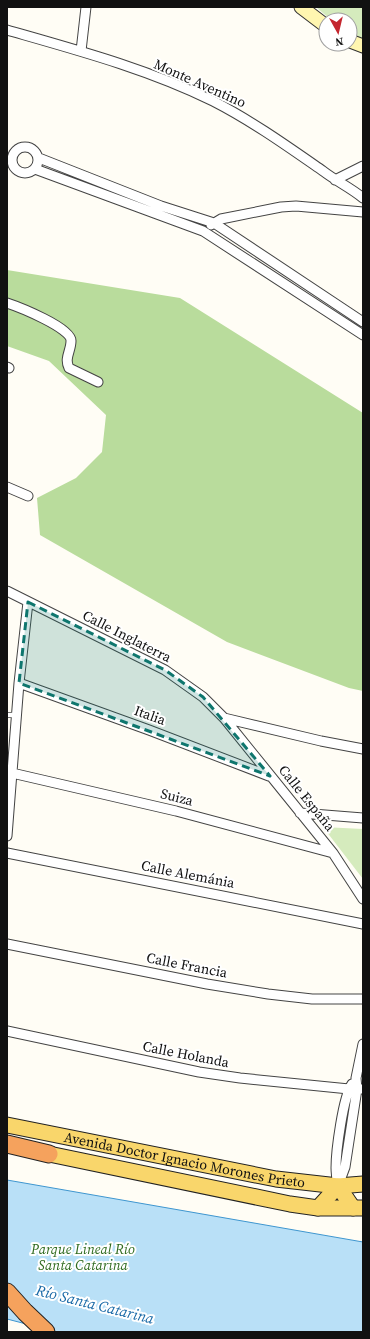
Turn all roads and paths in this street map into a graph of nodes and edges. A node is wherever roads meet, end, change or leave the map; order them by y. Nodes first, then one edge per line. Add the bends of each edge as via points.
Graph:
1 (86, 7) edge
2 (301, 7) edge
3 (318, 20) edge
4 (7, 30) edge
5 (81, 51) junction
6 (10, 155) edge
7 (39, 158) junction
8 (363, 166) edge
9 (35, 169) junction
10 (335, 180) junction
11 (361, 197) edge
12 (343, 209) junction
13 (363, 212) edge
14 (214, 223) junction
15 (203, 231) junction
16 (7, 303) edge
17 (363, 322) edge
18 (363, 335) edge
19 (98, 382) dead end
20 (7, 487) edge
21 (28, 496) dead end
22 (7, 592) edge
23 (28, 602) junction
24 (19, 683) junction
25 (12, 715) edge
26 (224, 718) junction
27 (363, 749) edge
28 (12, 773) junction
29 (270, 776) junction
30 (300, 814) junction
31 (363, 818) edge
32 (7, 836) edge
33 (7, 853) edge
34 (333, 853) junction
35 (363, 899) edge
36 (363, 924) edge
37 (7, 944) edge
38 (363, 999) edge
39 (7, 1031) edge
40 (363, 1044) edge
41 (356, 1089) edge
42 (7, 1125) edge
43 (7, 1144) edge
44 (7, 1153) edge
45 (49, 1154) junction
46 (363, 1184) edge
47 (338, 1186) junction
48 (318, 1208) junction
49 (358, 1208) edge
50 (7, 1292) edge
51 (46, 1332) edge

1 - 5 street
2 - 3 street
4 - 5 street, Monte Aventino
5 - 10 street, Monte Aventino via 170,82 214,102 244,118
6 - 7 street via 20,147 29,147
6 - 9 street via 13,167 20,172 28,173
7 - 9 street
7 - 14 street via 161,206
8 - 10 street
9 - 15 street
10 - 11 street, Monte Aventino
11 - 12 street via 354,205
12 - 13 street
12 - 14 street via 281,207
14 - 15 street
14 - 17 street
15 - 18 street
16 - 19 street via 34,314 70,334 67,363 70,368
20 - 21 street
22 - 23 street, Calle Inglaterra
23 - 24 street
23 - 26 street, Calle Inglaterra via 164,670 203,696
24 - 25 street
24 - 29 street, Italia
25 - 28 street
26 - 27 street
26 - 29 street, Calle España
28 - 32 street
28 - 34 street, Suiza via 176,811
29 - 30 street, Calle España
30 - 31 street
30 - 34 street, Calle España
33 - 36 street, Calle Alemánia
34 - 35 street, Calle España
37 - 38 street, Calle Francia via 268,994 312,999
39 - 41 street, Calle Holanda via 199,1072
40 - 41 street
41 - 47 street via 345,1167
42 - 47 main road, Avenida Doctor Ignacio Morones Prieto via 276,1179
43 - 45 highway
44 - 45 highway via 30,1156
45 - 48 main road, Avenida Doctor Ignacio Morones Prieto via 218,1190
46 - 47 main road, Avenida Doctor Ignacio Morones Prieto
47 - 48 main road
47 - 49 main road
48 - 49 main road, Avenida Doctor Ignacio Morones Prieto
50 - 51 highway

